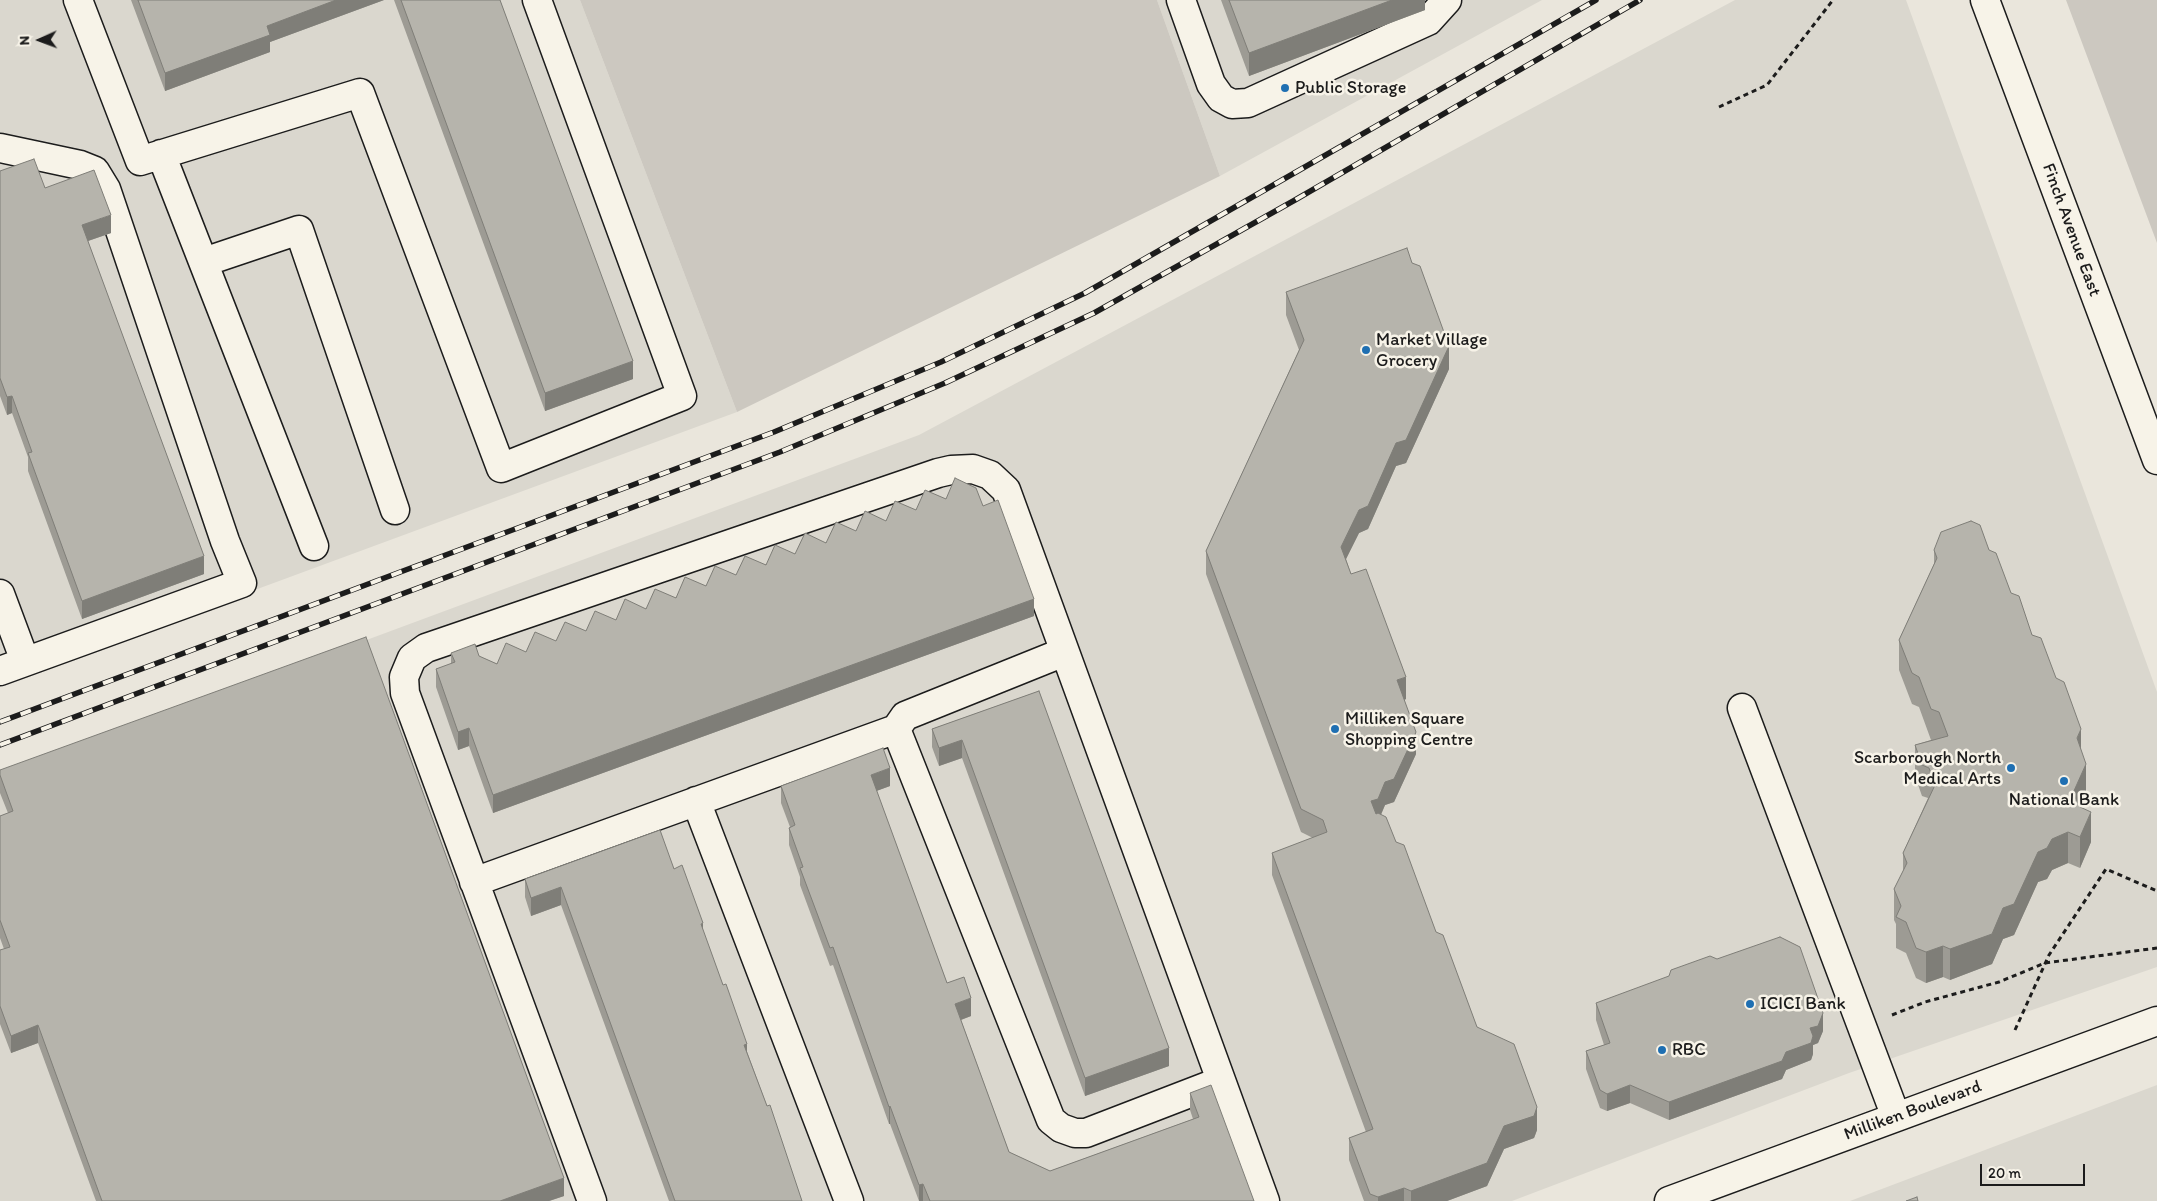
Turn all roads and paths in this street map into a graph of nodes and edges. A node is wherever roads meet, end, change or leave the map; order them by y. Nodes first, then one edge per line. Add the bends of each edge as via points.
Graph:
1 (78, 0) edge
2 (537, 0) edge
3 (1181, 0) edge
4 (1447, 0) edge
5 (1833, 0) edge
6 (1986, 0) edge
7 (1719, 107) dead end
8 (0, 148) edge
9 (162, 154) junction
10 (204, 262) junction
11 (2157, 460) edge
12 (395, 510) dead end
13 (314, 546) dead end
14 (0, 594) edge
15 (1064, 652) junction
16 (25, 661) junction
17 (0, 671) edge
18 (1742, 708) dead end
19 (896, 729) junction
20 (696, 801) junction
21 (474, 882) junction
22 (2157, 891) edge
23 (2157, 948) edge
24 (2045, 963) junction
25 (2157, 1021) edge
26 (1862, 1027) junction
27 (2015, 1030) dead end
28 (1220, 1081) junction
29 (1896, 1117) junction
30 (592, 1201) edge
31 (849, 1201) edge
32 (1265, 1201) edge
33 (1669, 1201) edge

1 - 9 street via 140,161
2 - 9 street via 682,396 501,468 360,93
3 - 4 street via 1211,84 1221,98 1232,104 1248,103 1428,21
5 - 7 path via 1767,85
6 - 11 street, Finch Avenue East
8 - 16 street via 80,165 95,171 106,189 242,583
9 - 10 street
10 - 12 street via 299,230
10 - 13 street
14 - 16 street
15 - 19 street via 905,716
15 - 21 street via 1006,490 990,475 973,469 938,473 426,648 412,658 404,677 405,693
15 - 28 street
16 - 17 street
18 - 26 street
19 - 20 street
19 - 28 street via 1051,1120 1074,1133 1086,1133
20 - 21 street
20 - 31 street
21 - 30 street
22 - 24 path via 2106,868
23 - 24 path
24 - 26 path via 1999,982 1926,1002
24 - 27 path
25 - 29 street, Milliken Boulevard
26 - 29 street
28 - 32 street
29 - 33 street, Milliken Boulevard

